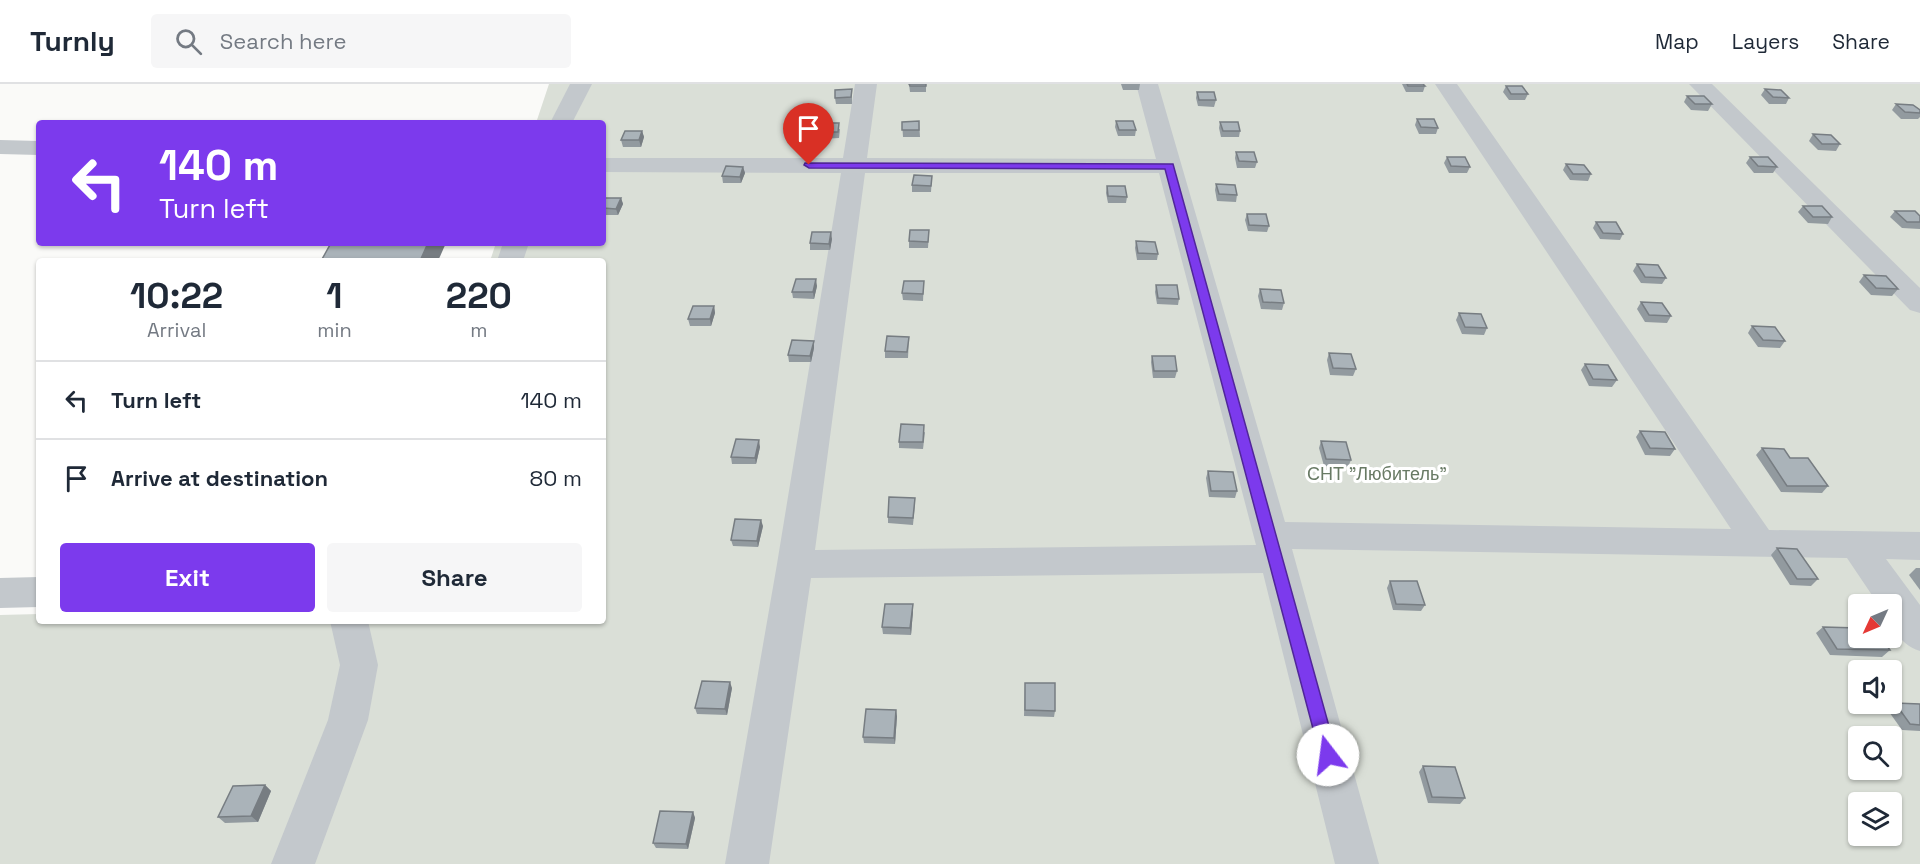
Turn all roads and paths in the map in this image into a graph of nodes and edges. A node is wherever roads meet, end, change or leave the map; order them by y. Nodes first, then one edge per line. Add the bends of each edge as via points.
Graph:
1 (581, 84) edge
2 (866, 84) edge
3 (1147, 84) edge
4 (1446, 84) edge
5 (1700, 84) edge
6 (563, 120) edge
7 (0, 147) edge
8 (36, 148) edge
9 (606, 165) edge
10 (855, 165) junction
11 (1169, 166) junction
12 (1920, 304) edge
13 (1758, 542) junction
14 (1856, 544) junction
15 (1920, 546) edge
16 (1274, 547) junction
17 (795, 564) junction
18 (36, 592) edge
19 (0, 593) edge
20 (350, 624) edge
21 (1920, 635) edge
22 (293, 864) edge
23 (747, 864) edge
24 (1357, 864) edge

1 - 6 street
2 - 10 street
3 - 11 street
4 - 13 street
5 - 12 street
7 - 8 street
9 - 10 street
10 - 11 street
10 - 17 street
11 - 16 street
13 - 14 street
13 - 16 street
14 - 15 street
14 - 21 street
16 - 17 street
16 - 24 street
17 - 23 street
18 - 19 street
20 - 22 street via 359,665 348,720

